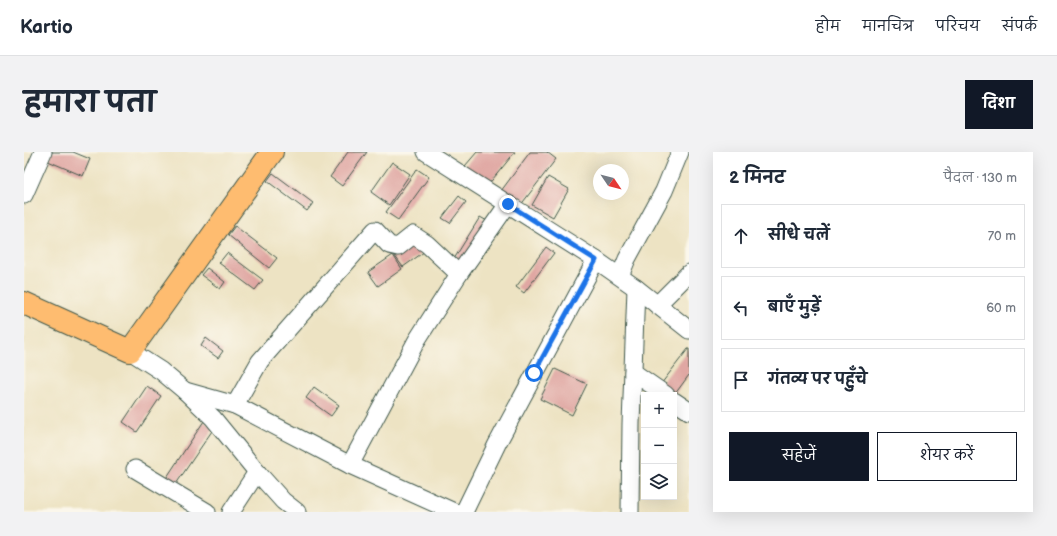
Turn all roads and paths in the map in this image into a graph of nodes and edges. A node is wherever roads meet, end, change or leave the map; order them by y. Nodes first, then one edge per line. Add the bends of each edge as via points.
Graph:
1 (43, 152) edge
2 (272, 152) edge
3 (426, 152) edge
4 (680, 152) edge
5 (24, 195) edge
6 (508, 204) junction
7 (596, 260) junction
8 (689, 273) edge
9 (459, 274) junction
10 (620, 276) junction
11 (636, 288) junction
12 (24, 303) edge
13 (657, 305) junction
14 (689, 330) edge
15 (130, 351) junction
16 (633, 372) junction
17 (185, 391) junction
18 (662, 392) edge
19 (677, 403) edge
20 (234, 405) junction
21 (689, 411) edge
22 (350, 465) junction
23 (135, 469) dead end
24 (257, 472) junction
25 (280, 507) edge
26 (207, 512) edge
27 (231, 512) edge
28 (297, 512) edge
29 (454, 512) edge
30 (464, 512) edge
31 (630, 512) edge

1 - 5 street
2 - 15 main road
3 - 6 street
4 - 10 street via 664,192
6 - 7 street
6 - 9 street
7 - 10 street
7 - 30 street via 497,444
8 - 13 street
9 - 20 street via 427,244 413,235 398,247 389,245 376,230 260,361
9 - 22 street via 417,340
10 - 11 street
11 - 13 street
11 - 16 street
12 - 15 main road
13 - 14 street
15 - 17 street via 161,371
16 - 18 street
16 - 31 street
17 - 20 street
17 - 24 street via 213,418
19 - 21 street
20 - 22 street
22 - 29 street
23 - 26 street
24 - 25 street
24 - 27 street
25 - 28 street

